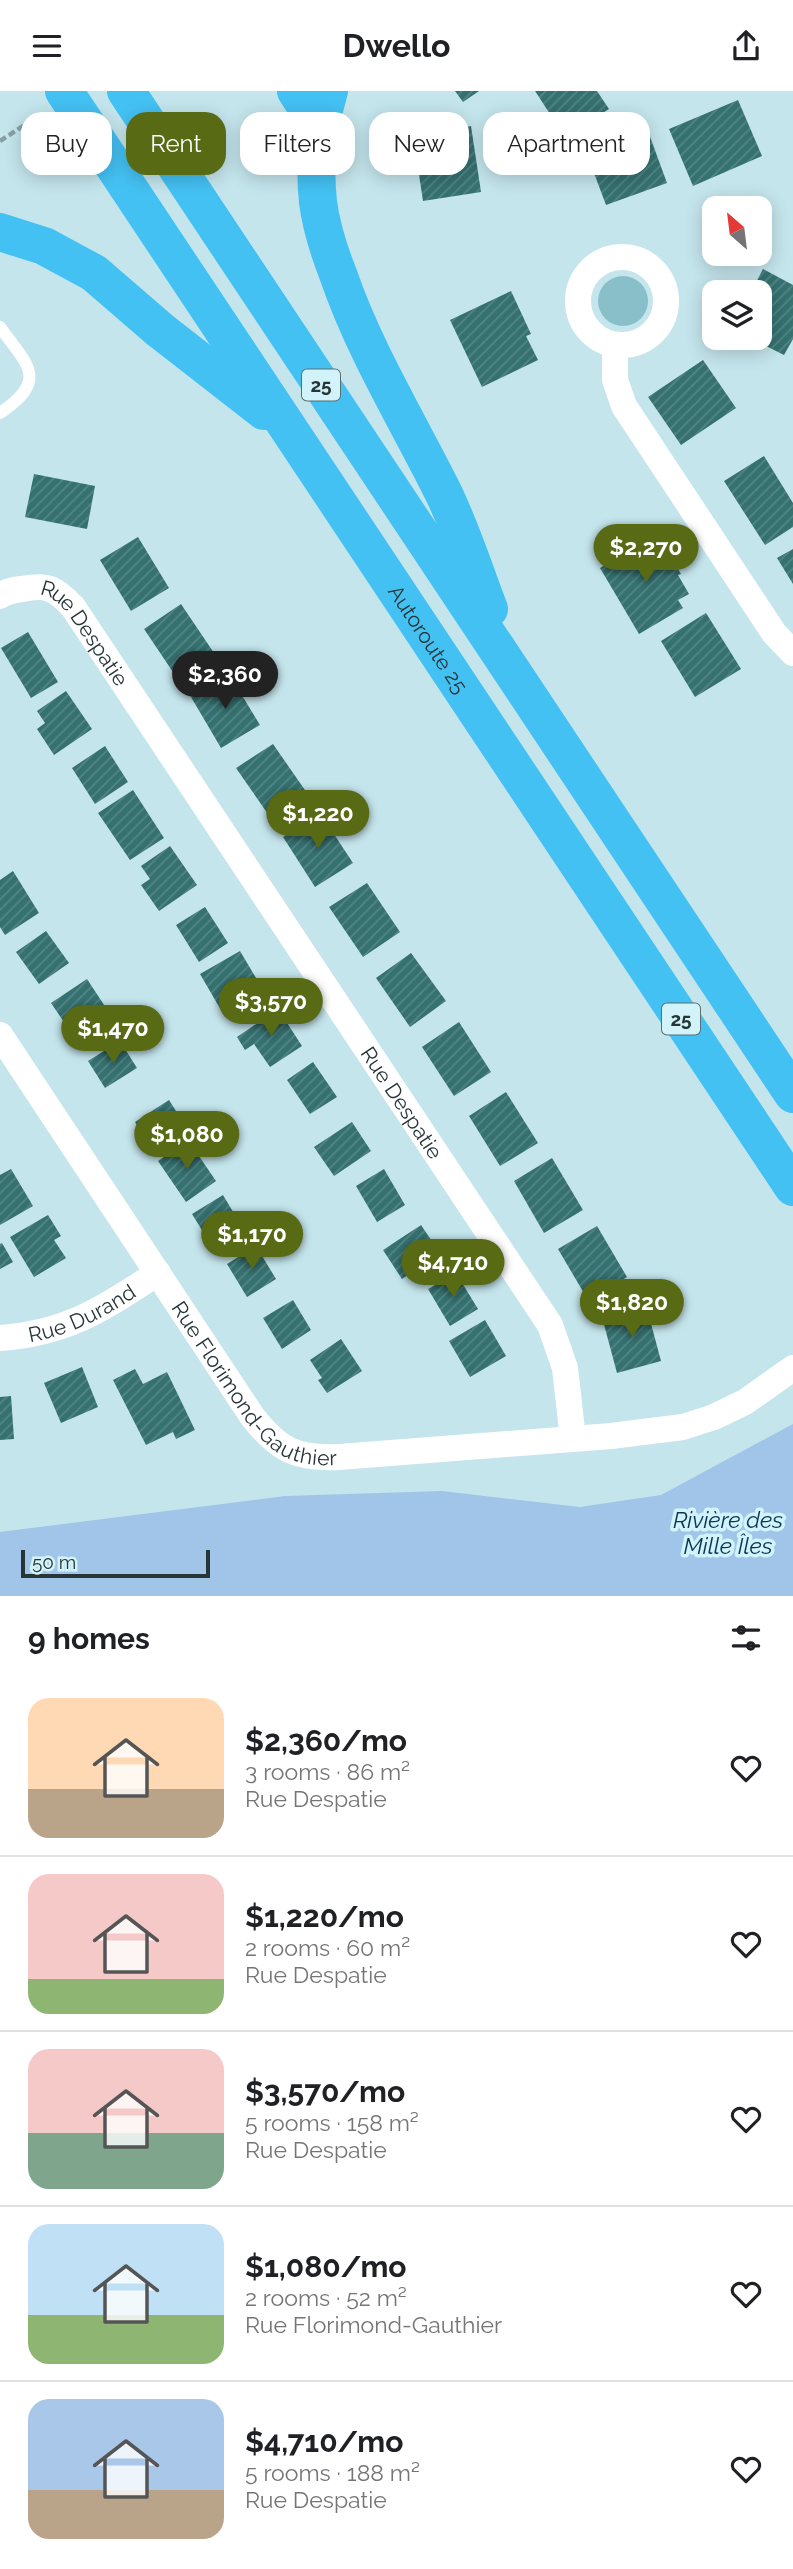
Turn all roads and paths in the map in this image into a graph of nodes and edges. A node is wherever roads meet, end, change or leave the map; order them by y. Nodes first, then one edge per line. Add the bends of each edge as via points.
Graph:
1 (64, 91) edge
2 (126, 91) edge
3 (296, 91) edge
4 (329, 91) edge
5 (310, 112) edge
6 (324, 112) edge
7 (21, 127) edge
8 (0, 141) edge
9 (317, 175) edge
10 (0, 232) edge
11 (0, 327) edge
12 (615, 345) dead end
13 (0, 413) edge
14 (290, 432) junction
15 (0, 596) edge
16 (793, 653) edge
17 (517, 680) junction
18 (0, 1035) edge
19 (793, 1094) edge
20 (793, 1187) edge
21 (158, 1273) junction
22 (0, 1338) edge
23 (793, 1368) edge
24 (573, 1439) junction

1 - 14 highway, Autoroute 25 / 25
2 - 17 highway, 25
3 - 5 highway
4 - 6 highway
7 - 8 path
9 - 17 highway via 318,205 337,274 386,386 443,492
10 - 14 highway via 44,246 94,273
11 - 13 lane via 31,377 19,399
12 - 16 street via 615,380 624,406 774,633
14 - 20 highway, Autoroute 25 / 25
15 - 24 street, Rue Despatie via 38,585 62,595 73,607 545,1317 565,1368
17 - 19 highway, 25
18 - 21 street, Rue Florimond-Gauthier
21 - 22 street, Rue Durand via 78,1322 43,1333
21 - 24 street, Rue Florimond-Gauthier via 252,1416 272,1440 296,1454 331,1457
23 - 24 street, Rue Florimond-Gauthier via 745,1402 697,1423

